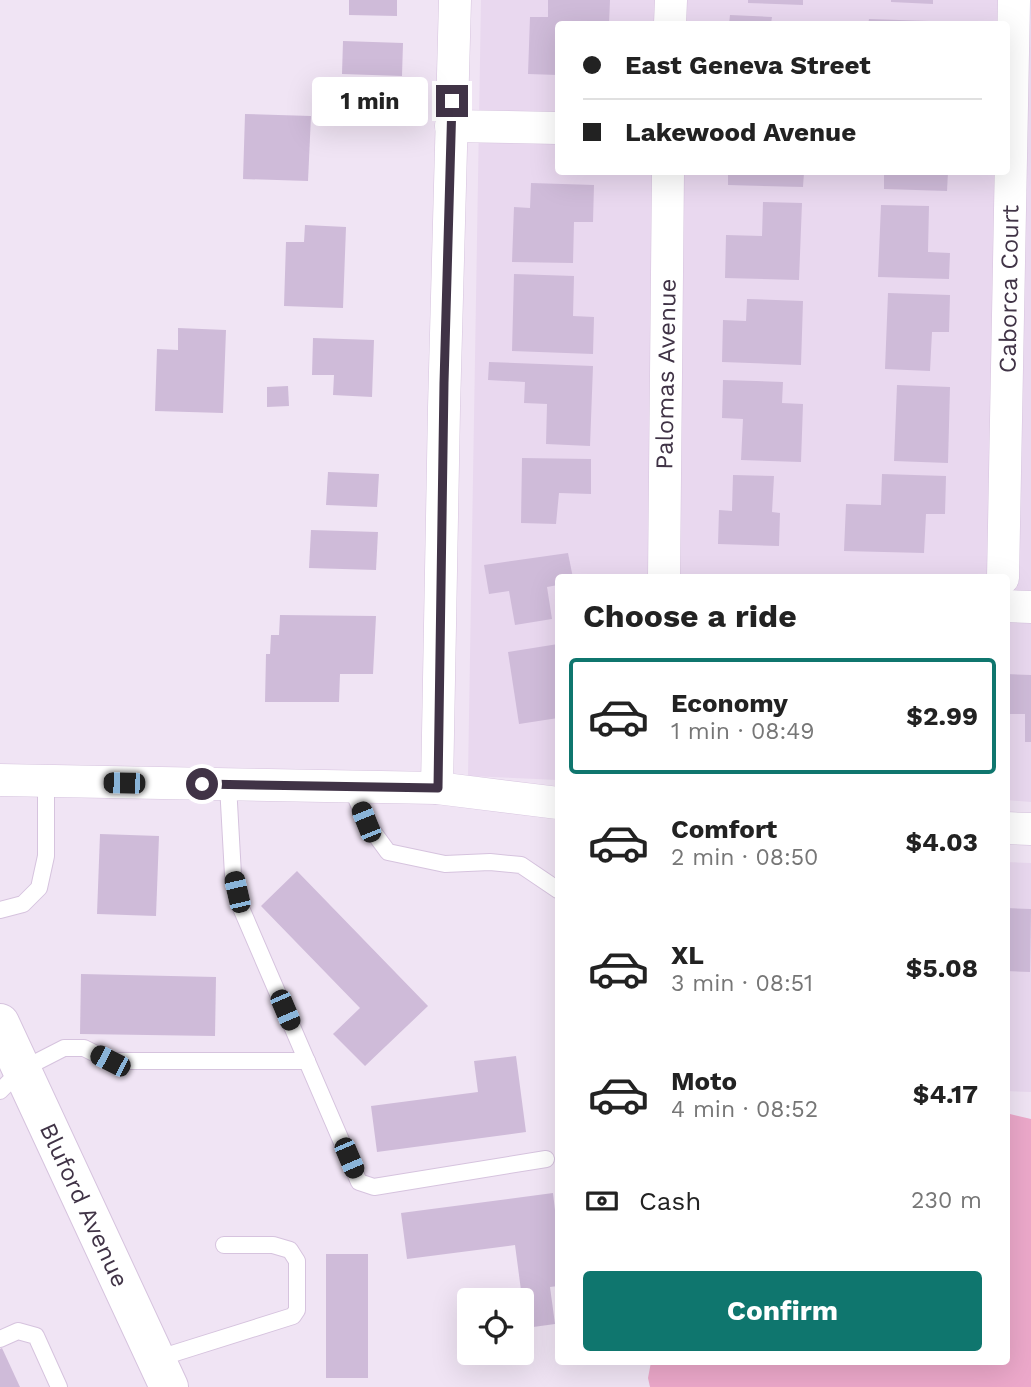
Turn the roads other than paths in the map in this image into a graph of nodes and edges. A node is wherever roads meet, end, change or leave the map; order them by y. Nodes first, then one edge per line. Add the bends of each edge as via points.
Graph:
1 (455, 0) edge
2 (671, 0) edge
3 (1014, 0) edge
4 (670, 21) edge
5 (451, 126) junction
6 (555, 128) edge
7 (668, 175) edge
8 (664, 574) edge
9 (1003, 574) edge
10 (1010, 606) edge
11 (1031, 607) edge
12 (0, 780) edge
13 (46, 781) junction
14 (228, 785) junction
15 (352, 788) junction
16 (438, 788) junction
17 (555, 803) edge
18 (1010, 828) edge
19 (1031, 830) edge
20 (555, 888) edge
21 (0, 910) edge
22 (0, 1023) edge
23 (307, 1061) junction
24 (10, 1080) edge
25 (545, 1159) dead end
26 (224, 1245) dead end
27 (0, 1339) edge
28 (163, 1373) edge
29 (59, 1387) edge

1 - 5 street
2 - 4 street
3 - 9 street, Caborca Court
5 - 6 street
5 - 16 street
7 - 8 street, Palomas Avenue
10 - 11 street
12 - 13 street
13 - 14 street
13 - 21 lane via 46,856 39,888 23,904
14 - 15 street
14 - 23 lane via 233,875 241,908
15 - 16 street
15 - 20 lane via 366,822 388,852 445,864 521,865
16 - 17 street
18 - 19 street
22 - 24 street, Bluford Avenue
23 - 24 lane via 110,1061 84,1048 64,1048
23 - 25 lane via 359,1182 374,1187
24 - 28 street, Bluford Avenue
26 - 28 lane via 273,1245 290,1250 297,1261 297,1310 293,1316
27 - 29 lane via 18,1331 36,1336

